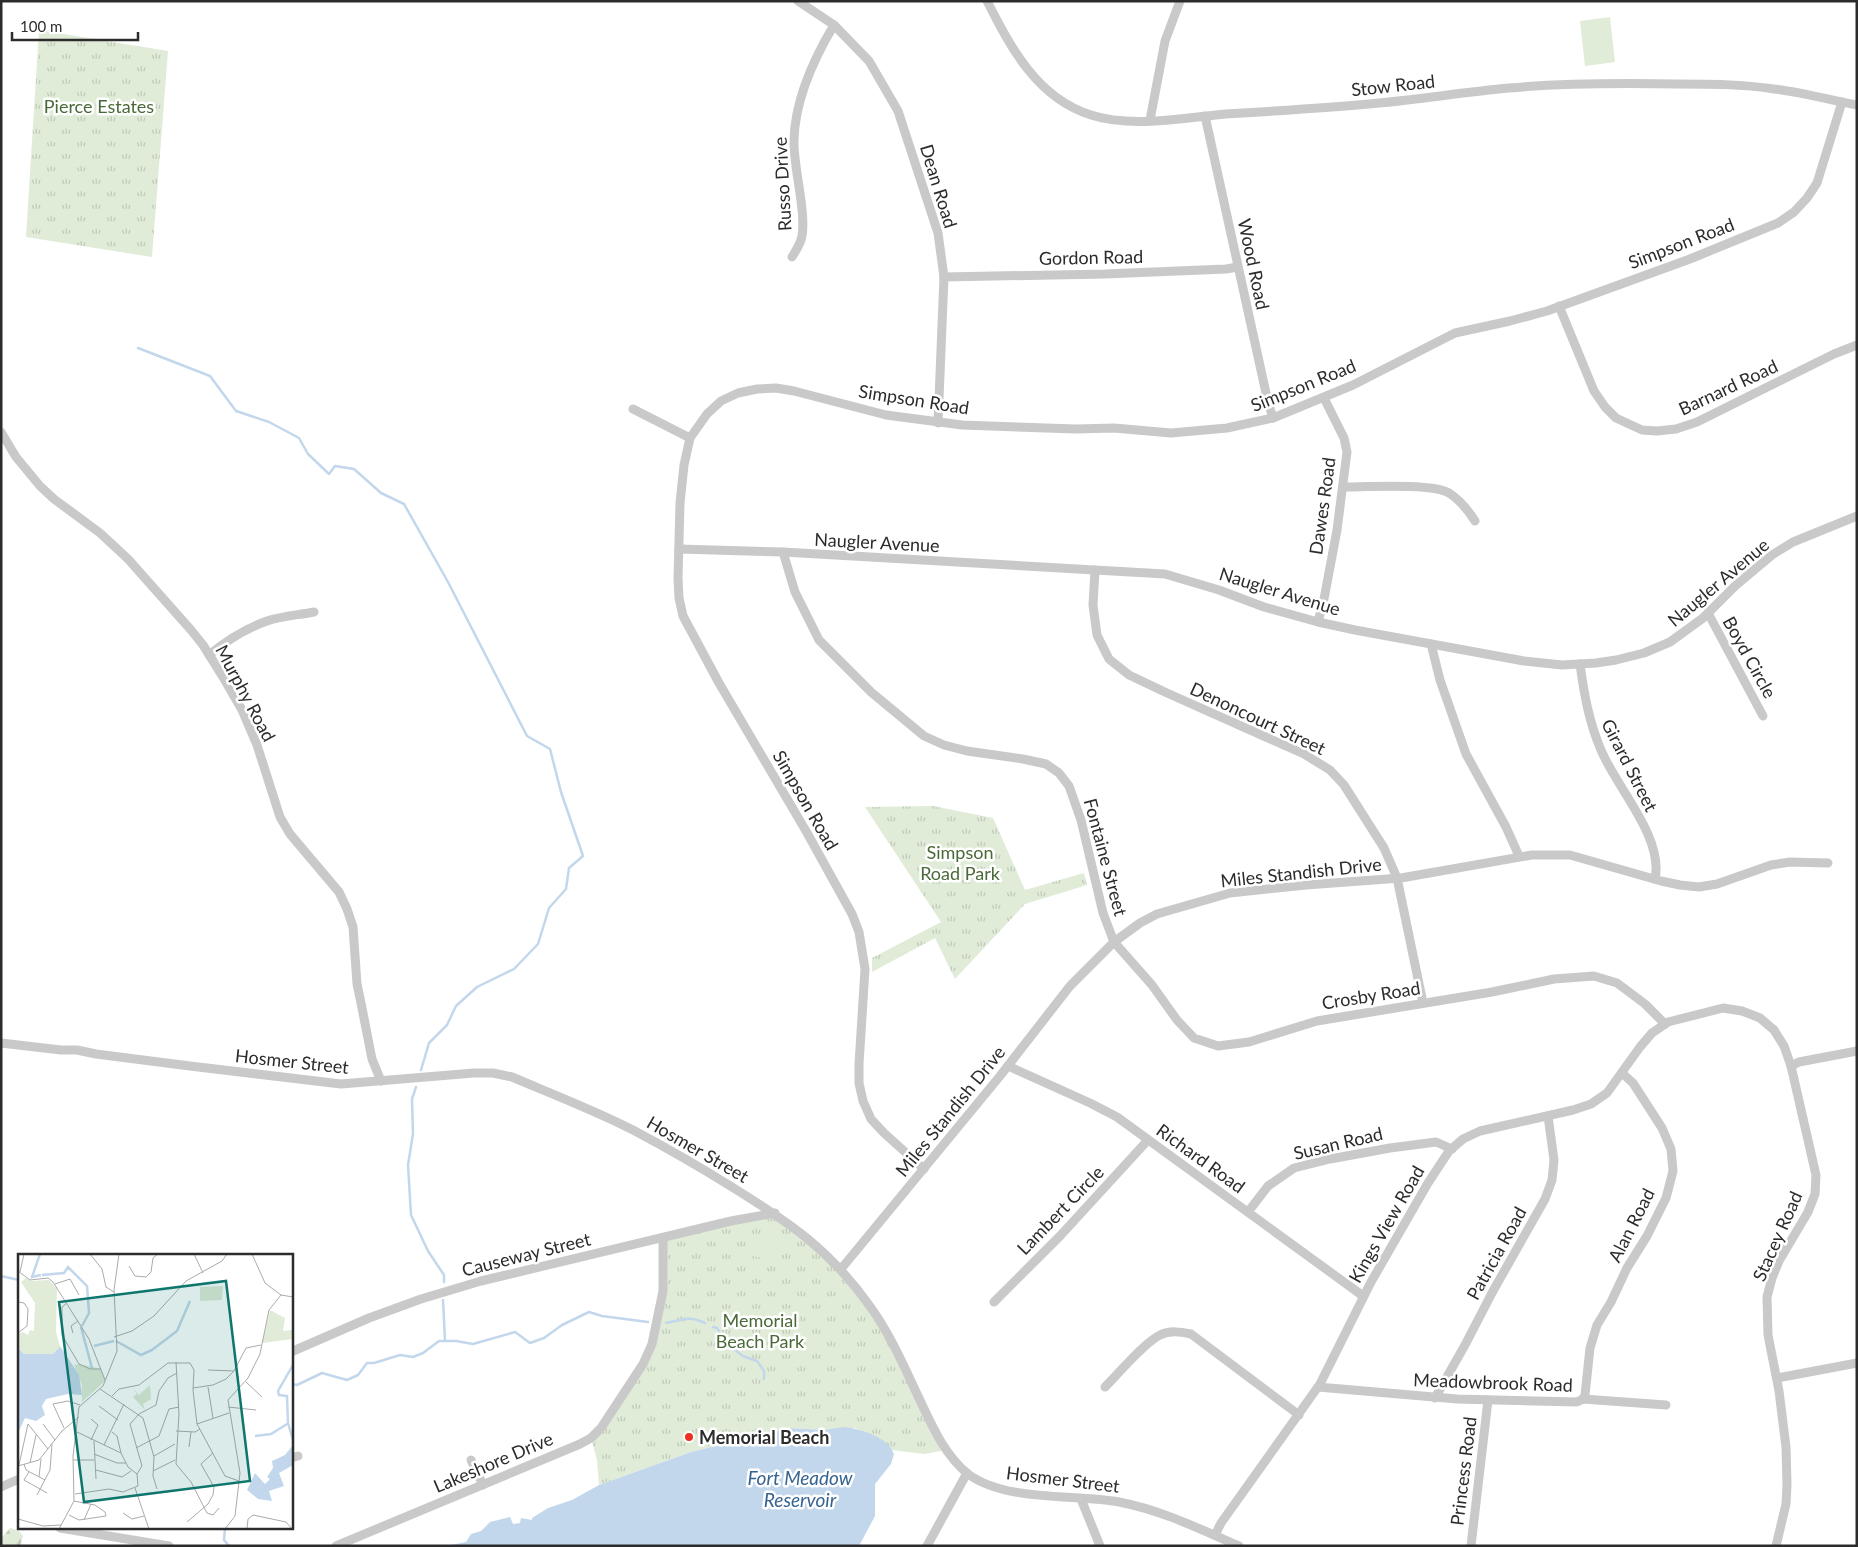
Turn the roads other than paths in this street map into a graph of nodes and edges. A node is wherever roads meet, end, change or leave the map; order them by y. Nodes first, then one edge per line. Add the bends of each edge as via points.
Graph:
1 (798, 1) edge
2 (987, 1) edge
3 (1180, 1) edge
4 (834, 25) junction
5 (1842, 102) junction
6 (1857, 105) edge
7 (1205, 116) junction
8 (1150, 120) junction
9 (792, 257) dead end
10 (1238, 267) junction
11 (944, 277) junction
12 (1559, 306) junction
13 (1857, 345) edge
14 (1324, 398) junction
15 (633, 409) dead end
16 (1273, 418) junction
17 (938, 423) junction
18 (1, 432) edge
19 (690, 438) junction
20 (1343, 487) junction
21 (1857, 516) edge
22 (1475, 521) dead end
23 (679, 549) junction
24 (782, 552) junction
25 (1095, 570) junction
26 (314, 612) dead end
27 (1708, 613) junction
28 (1318, 622) junction
29 (1431, 644) junction
30 (210, 655) junction
31 (1580, 664) junction
32 (1763, 716) dead end
33 (1519, 856) junction
34 (1828, 864) dead end
35 (1397, 878) junction
36 (1655, 879) junction
37 (1114, 942) junction
38 (1423, 1003) junction
39 (1665, 1024) junction
40 (1, 1043) edge
41 (1857, 1051) edge
42 (1008, 1066) junction
43 (1791, 1066) junction
44 (1622, 1073) junction
45 (380, 1081) junction
46 (1548, 1116) junction
47 (1148, 1140) junction
48 (1452, 1149) junction
49 (924, 1170) junction
50 (1248, 1212) junction
51 (775, 1213) junction
52 (663, 1238) junction
53 (841, 1269) junction
54 (1363, 1296) junction
55 (994, 1302) dead end
56 (292, 1352) edge
57 (1857, 1363) edge
58 (1777, 1378) junction
59 (1105, 1387) dead end
60 (1318, 1387) junction
61 (1435, 1398) junction
62 (1583, 1399) junction
63 (1488, 1400) junction
64 (1666, 1405) dead end
65 (1300, 1414) junction
66 (471, 1460) dead end
67 (967, 1473) junction
68 (18, 1479) edge
69 (483, 1485) junction
70 (1, 1487) edge
71 (1081, 1499) junction
72 (72, 1530) edge
73 (1215, 1535) junction
74 (169, 1546) edge
75 (336, 1546) edge
76 (927, 1546) edge
77 (1100, 1546) edge
78 (1239, 1546) edge
79 (1471, 1546) edge
80 (1776, 1546) edge

1 - 4 street, Dean Road
2 - 8 street, Stow Road via 1018,58 1030,74 1058,99 1092,116
3 - 8 street via 1165,41
4 - 9 street, Russo Drive via 820,48 804,87 796,122 794,142 802,219 801,239
4 - 11 street, Dean Road via 870,61 898,112 938,233
5 - 6 street, Stow Road
5 - 7 street, Stow Road via 1755,87 1622,83 1525,87 1376,104
5 - 12 street, Simpson Road via 1817,183 1794,212 1778,223 1708,252
7 - 8 street, Stow Road
7 - 10 street, Wood Road
10 - 11 street, Gordon Road
10 - 16 street, Wood Road
11 - 17 street, Dean Road
12 - 13 street, Barnard Road via 1594,391 1616,418 1642,430 1676,429 1697,422
12 - 14 street, Simpson Road via 1455,333
14 - 16 street, Simpson Road
14 - 20 street, Dawes Road via 1344,438 1347,452
15 - 19 street
16 - 17 street, Simpson Road via 1227,428 1170,433 1114,428 1076,430
17 - 19 street, Simpson Road via 877,413 794,390 756,389 721,401 706,414
18 - 30 street, Murphy Road via 40,486 128,559
19 - 23 street, Simpson Road via 682,484
20 - 22 street via 1424,487 1448,492
20 - 28 street, Dawes Road
21 - 27 street, Naugler Avenue via 1793,542 1772,555
23 - 24 street, Naugler Avenue
23 - 49 street, Simpson Road via 679,598 691,634 806,831 859,932 866,969 859,1064 863,1102 877,1126
24 - 25 street, Naugler Avenue
24 - 37 street, Fontaine Street via 795,592 819,640 871,692 924,736 967,751 1046,764 1058,773 1069,786 1082,820 1103,913
25 - 28 street, Naugler Avenue via 1165,574
25 - 35 street, Denoncourt Street via 1093,605 1098,635 1109,659 1129,675 1304,754 1330,770 1344,785 1384,848
26 - 30 street via 268,620
27 - 31 street, Naugler Avenue via 1670,642 1644,653
27 - 32 street, Boyd Circle
28 - 29 street, Naugler Avenue
29 - 31 street, Naugler Avenue via 1524,661
29 - 33 street via 1466,754
30 - 45 street, Murphy Road via 250,728 280,818 339,892 347,909 353,927 357,984 372,1059
31 - 36 street, Girard Street via 1589,720 1602,753 1652,842 1656,860
33 - 35 street, Miles Standish Drive
33 - 36 street, Miles Standish Drive via 1570,855
34 - 36 street, Miles Standish Drive via 1790,862 1771,865 1718,884 1699,887
35 - 37 street, Miles Standish Drive via 1230,893 1157,914 1140,922
35 - 38 street, Denoncourt Street
37 - 38 street, Crosby Road via 1194,1038 1218,1046 1249,1042 1317,1020
37 - 42 street, Miles Standish Drive via 1070,986
38 - 39 street, Crosby Road via 1554,979 1594,976 1617,983
39 - 43 street, Stacey Road via 1723,1008 1742,1010 1760,1018 1774,1030
39 - 44 street, Kings View Road via 1652,1033
40 - 45 street, Hosmer Street via 342,1084
41 - 43 street
42 - 47 street, Richard Road via 1090,1103
42 - 49 street, Miles Standish Drive
43 - 58 street, Stacey Road via 1816,1176 1815,1194 1808,1212 1779,1261 1767,1297 1768,1335
44 - 46 street, Kings View Road via 1607,1093 1591,1104
44 - 62 street, Alan Road via 1633,1083 1662,1128 1671,1150 1673,1171 1666,1198 1597,1325 1590,1348
45 - 51 street, Hosmer Street via 474,1073 512,1077 632,1130
46 - 48 street, Kings View Road via 1480,1131
46 - 61 street, Patricia Road via 1554,1160 1552,1180 1545,1199
47 - 50 street, Richard Road
47 - 55 street, Lambert Circle
48 - 50 street, Susan Road via 1436,1142 1381,1149 1294,1168 1268,1186
48 - 54 street, Kings View Road via 1428,1183
49 - 53 street, Miles Standish Drive
50 - 54 street, Richard Road
51 - 52 street, Causeway Street
51 - 53 street, Hosmer Street via 816,1244
52 - 56 street, Causeway Street via 481,1281 421,1299
52 - 69 street, Lakeshore Drive via 664,1279 652,1344 601,1428 592,1438
53 - 67 street, Hosmer Street via 879,1320 946,1450
54 - 60 street, Kings View Road
57 - 58 street
58 - 80 street, Stacey Road via 1786,1438 1787,1485
59 - 65 street via 1140,1351 1160,1335 1174,1331 1191,1334
60 - 61 street, Meadowbrook Road
60 - 65 street, Kings View Road
61 - 63 street, Meadowbrook Road
62 - 63 street, Meadowbrook Road via 1577,1402
62 - 64 street, Meadowbrook Road
63 - 79 street, Princess Road
65 - 73 street, Kings View Road
66 - 69 street
67 - 71 street, Hosmer Street via 1004,1490
67 - 76 street
68 - 70 street
69 - 75 street, Lakeshore Drive
71 - 73 street, Hosmer Street via 1137,1506
71 - 77 street
72 - 74 street
73 - 78 street, Hosmer Street

